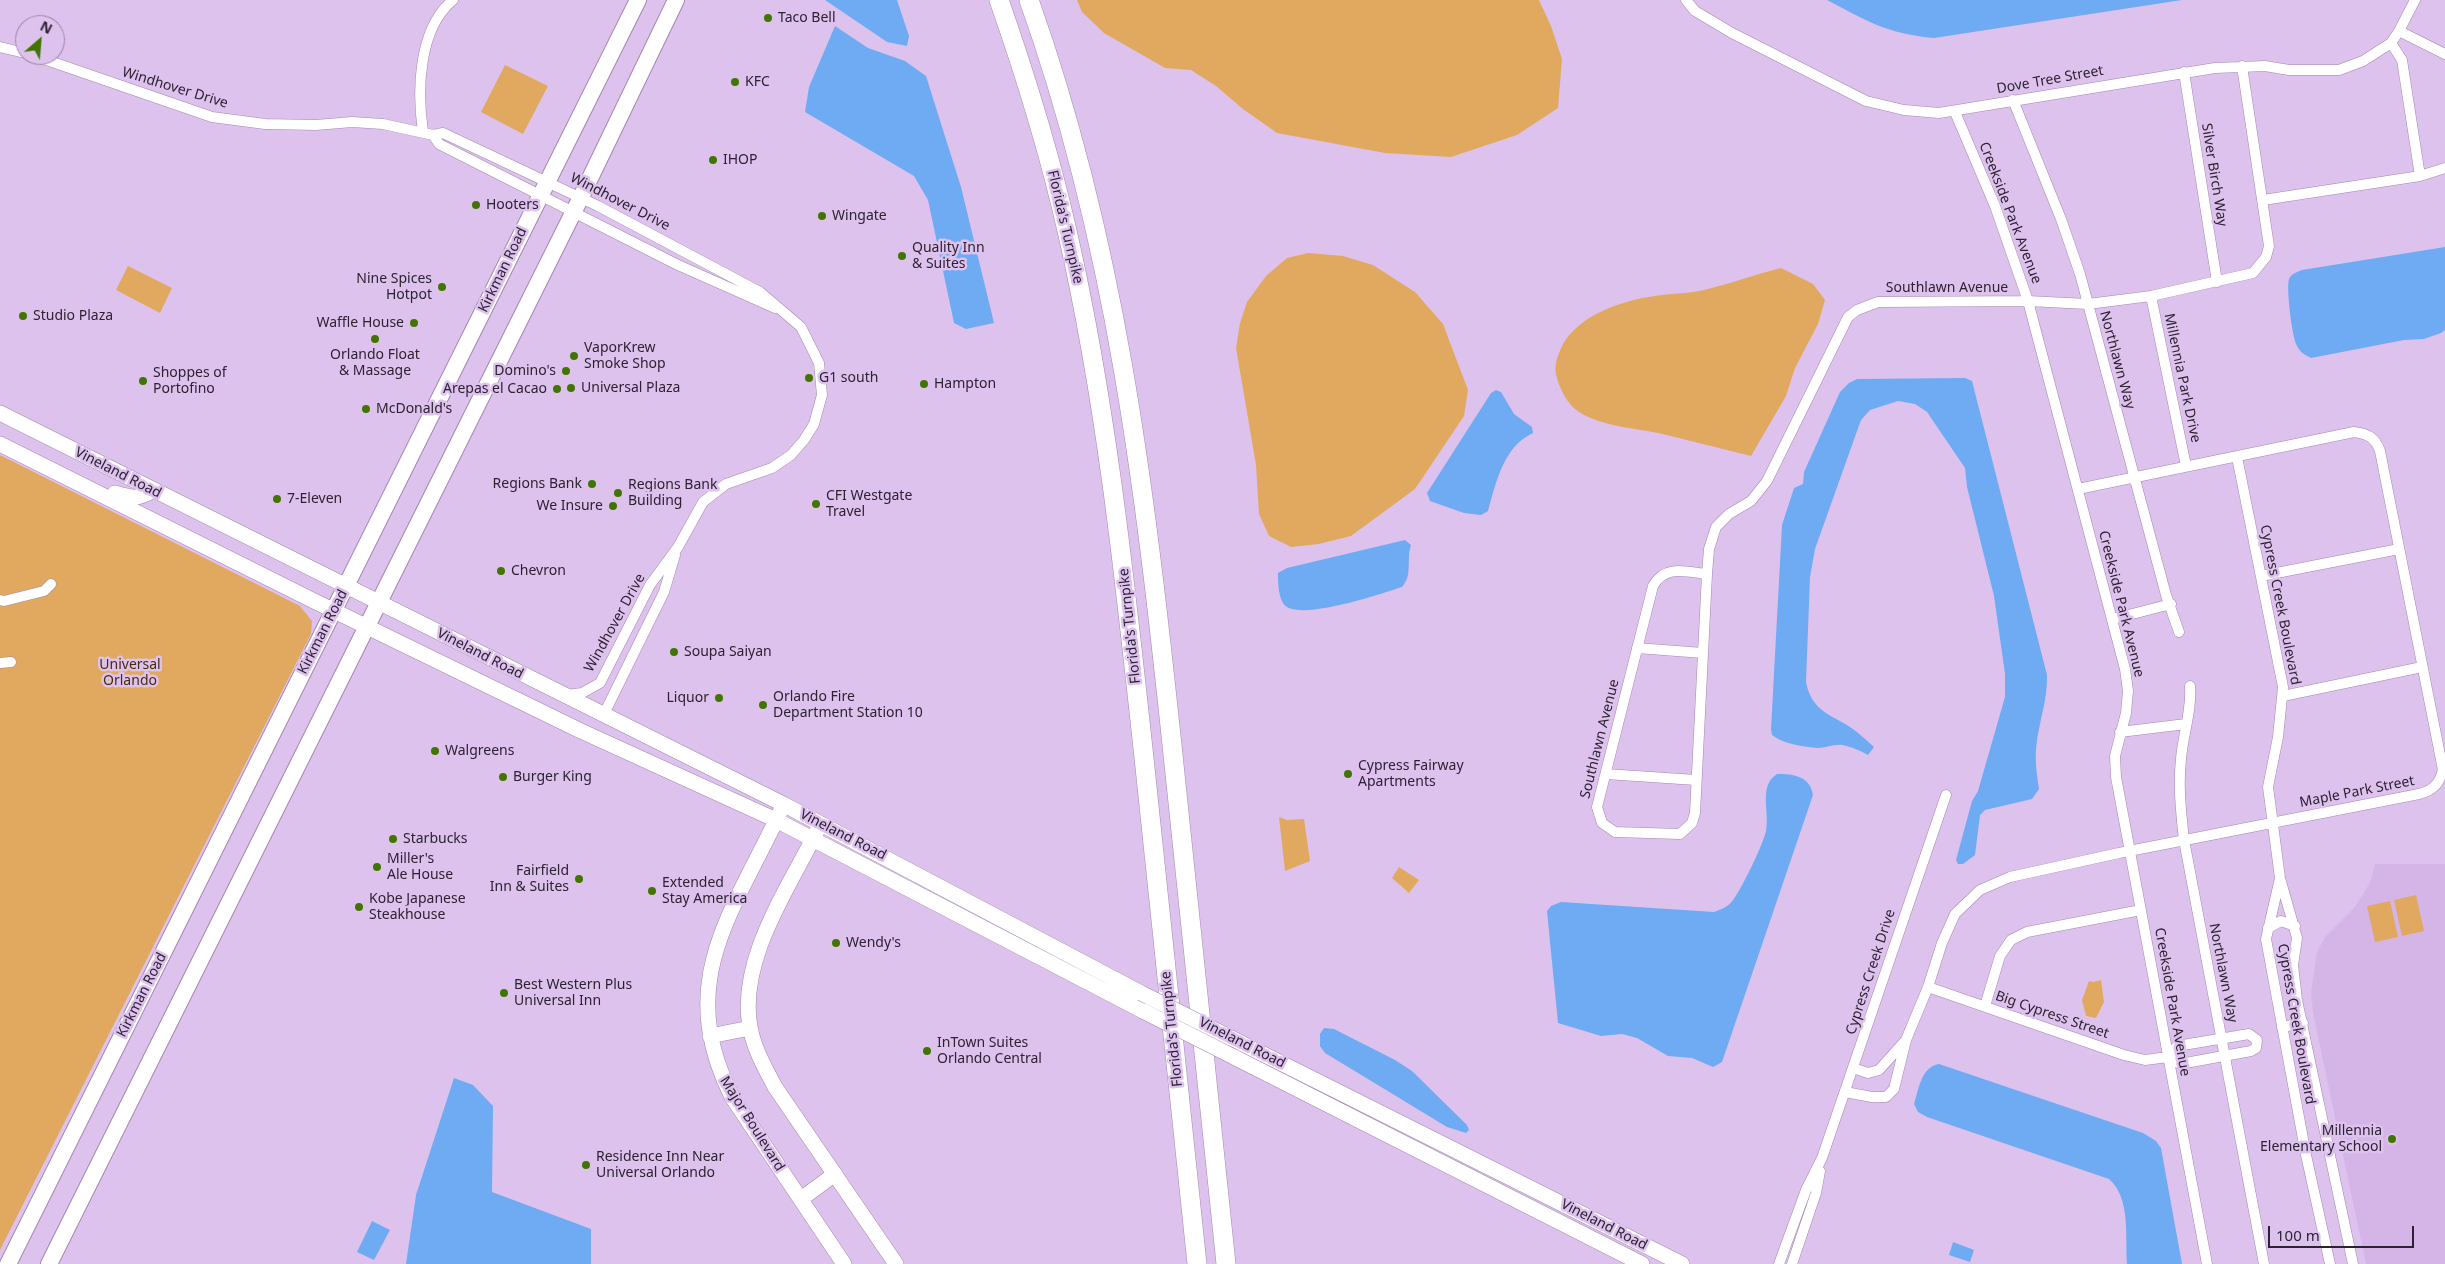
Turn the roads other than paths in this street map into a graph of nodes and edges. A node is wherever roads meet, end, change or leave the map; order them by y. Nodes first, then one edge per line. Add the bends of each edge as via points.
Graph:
1 (638, 0) edge
2 (676, 0) edge
3 (998, 0) edge
4 (1029, 0) edge
5 (1686, 0) edge
6 (2415, 0) edge
7 (449, 1) edge
8 (2399, 31) junction
9 (2391, 43) junction
10 (0, 47) edge
11 (15, 51) edge
12 (2445, 54) edge
13 (61, 65) edge
14 (2242, 66) junction
15 (2184, 72) junction
16 (2013, 100) junction
17 (1955, 112) junction
18 (428, 134) junction
19 (2445, 168) edge
20 (2420, 176) junction
21 (544, 188) junction
22 (581, 197) junction
23 (2262, 200) junction
24 (573, 213) junction
25 (704, 260) junction
26 (697, 274) junction
27 (2217, 282) junction
28 (2151, 296) junction
29 (2028, 301) junction
30 (2088, 304) junction
31 (787, 313) junction
32 (0, 413) edge
33 (0, 444) edge
34 (2237, 457) junction
35 (2186, 466) junction
36 (2134, 477) junction
37 (75, 480) junction
38 (153, 490) junction
39 (2078, 490) junction
40 (678, 546) junction
41 (2399, 549) junction
42 (1707, 574) junction
43 (2261, 576) junction
44 (51, 584) dead end
45 (650, 585) junction
46 (346, 587) junction
47 (664, 592) junction
48 (0, 600) edge
49 (378, 603) junction
50 (2171, 604) junction
51 (334, 611) junction
52 (2113, 619) junction
53 (367, 626) junction
54 (2179, 632) dead end
55 (1637, 648) junction
56 (1703, 652) junction
57 (2422, 667) junction
58 (2190, 686) dead end
59 (503, 693) junction
60 (564, 696) junction
61 (2283, 696) junction
62 (603, 716) junction
63 (2186, 724) junction
64 (581, 731) junction
65 (2120, 732) junction
66 (713, 769) junction
67 (1606, 774) junction
68 (1696, 780) junction
69 (1946, 795) dead end
70 (784, 804) junction
71 (776, 820) junction
72 (821, 823) junction
73 (2272, 823) junction
74 (813, 838) junction
75 (2184, 840) junction
76 (2130, 850) junction
77 (2280, 878) junction
78 (2141, 910) junction
79 (2295, 926) junction
80 (2268, 928) junction
81 (1928, 987) junction
82 (1985, 1006) junction
83 (2303, 1023) junction
84 (2282, 1027) junction
85 (750, 1028) junction
86 (710, 1036) junction
87 (2222, 1038) junction
88 (1906, 1040) junction
89 (2225, 1055) junction
90 (2168, 1057) junction
91 (1853, 1068) junction
92 (1879, 1070) junction
93 (1897, 1079) junction
94 (1844, 1092) junction
95 (1822, 1158) junction
96 (835, 1174) junction
97 (1528, 1187) junction
98 (801, 1199) junction
99 (1520, 1202) junction
100 (1591, 1218) junction
101 (1582, 1234) junction
102 (8, 1264) edge
103 (49, 1264) edge
104 (844, 1264) edge
105 (896, 1264) edge
106 (1196, 1264) edge
107 (1226, 1264) edge
108 (1642, 1264) edge
109 (1682, 1264) edge
110 (1779, 1264) edge
111 (1792, 1264) edge
112 (2207, 1264) edge
113 (2264, 1264) edge
114 (2330, 1264) edge
115 (2353, 1264) edge

1 - 21 main road, Kirkman Road
2 - 22 main road
3 - 106 highway, Florida's Turnpike via 1043,136 1068,235 1111,472 1126,586
4 - 107 highway, Florida's Turnpike via 1071,128 1097,228 1140,468
5 - 17 street, Dove Tree Street via 1694,11 1732,33 1866,101 1904,110
6 - 8 street, Dove Tree Street
7 - 18 street via 433,27 424,60 421,87
8 - 9 street, Dove Tree Street
8 - 12 street
9 - 14 street, Dove Tree Street via 2363,61 2339,70
9 - 20 street via 2402,60
10 - 11 street
13 - 18 street, Windhover Drive via 212,117 265,124 367,123
14 - 15 street, Dove Tree Street
14 - 23 street, Southlawn Avenue
15 - 16 street, Dove Tree Street
15 - 27 street, Silver Birch Way
16 - 17 street, Dove Tree Street
16 - 30 street, Northlawn Way via 2061,219
17 - 29 street, Creekside Park Avenue via 1995,206
18 - 21 street, Windhover Drive via 439,144
18 - 21 street, Windhover Drive via 443,133 456,138
19 - 20 street
20 - 23 street
21 - 22 street, Windhover Drive
21 - 24 street, Windhover Drive
21 - 46 main road, Kirkman Road
22 - 24 main road
22 - 25 street, Windhover Drive
23 - 27 street, Southlawn Avenue via 2269,246 2266,257 2253,273
24 - 26 street, Windhover Drive
24 - 49 main road
25 - 26 street
25 - 31 street, Windhover Drive via 760,292
26 - 31 street, Windhover Drive
27 - 28 street, Southlawn Avenue
28 - 30 street, Southlawn Avenue
28 - 35 street, Millennia Park Drive
29 - 30 street, Southlawn Avenue
29 - 39 street, Creekside Park Avenue
29 - 42 street, Southlawn Avenue via 1878,302 1857,310 1842,327 1768,481 1751,501 1729,514 1716,527 1709,549
30 - 36 street, Northlawn Way
31 - 40 street, Windhover Drive via 807,335 819,362 822,395 814,424 798,448 781,462 764,472 726,484 706,498
32 - 38 street, Vineland Road
33 - 37 street, Vineland Road
34 - 35 street, Maple Park Street
34 - 41 street, Maple Park Street via 2354,432 2367,434 2377,441 2380,451
34 - 43 street, Cypress Creek Boulevard
35 - 36 street, Maple Park Street
36 - 39 street, Maple Park Street
36 - 50 street, Northlawn Way
37 - 38 street via 132,499 141,498
37 - 51 street, Vineland Road
38 - 46 street, Vineland Road
39 - 52 street, Creekside Park Avenue
40 - 45 street, Windhover Drive
40 - 47 street, Windhover Drive
41 - 43 street
41 - 57 street, Maple Park Street
42 - 55 street, Southlawn Avenue via 1673,571 1658,576
42 - 56 street, Southlawn Avenue
43 - 61 street, Cypress Creek Boulevard
44 - 48 street via 44,591
45 - 47 street
45 - 60 street, Windhover Drive via 600,683 582,693
46 - 49 street, Vineland Road
46 - 51 main road, Kirkman Road
47 - 62 street, Windhover Drive
49 - 53 main road
49 - 60 street, Vineland Road
50 - 52 street
50 - 54 street, Northlawn Way
51 - 53 street, Vineland Road
51 - 102 main road, Kirkman Road
52 - 65 street, Creekside Park Avenue via 2128,691
53 - 59 street, Vineland Road
53 - 103 main road
55 - 56 street
55 - 67 street, Southlawn Avenue
56 - 68 street, Southlawn Avenue
57 - 61 street
57 - 73 street, Maple Park Street via 2443,770 2440,780 2431,790
58 - 63 street, Northlawn Way
59 - 62 street via 528,696 569,715
59 - 64 street, Vineland Road
60 - 62 street, Vineland Road
61 - 73 street, Cypress Creek Boulevard via 2268,787
62 - 66 street, Vineland Road
63 - 65 street
63 - 75 street, Northlawn Way via 2179,789
64 - 66 street via 609,730 659,754
64 - 71 street, Vineland Road
65 - 76 street, Creekside Park Avenue via 2115,756 2116,777
66 - 70 street, Vineland Road
67 - 68 street
67 - 68 street, Southlawn Avenue via 1597,807 1598,815 1608,829 1616,832 1680,834 1688,829 1694,813
69 - 91 street, Cypress Creek Drive
70 - 71 street, Major Boulevard
70 - 72 street, Vineland Road
71 - 74 street, Vineland Road
71 - 86 street, Major Boulevard via 716,947 707,1005
72 - 74 street
72 - 97 street, Vineland Road, bridge via 1141,993
73 - 75 street, Maple Park Street
73 - 77 street, Cypress Creek Boulevard
74 - 85 street via 761,942 752,970 748,1001
74 - 99 street, Vineland Road, bridge via 1143,1011
75 - 76 street, Maple Park Street
75 - 87 street, Northlawn Way
76 - 78 street, Creekside Park Avenue
76 - 81 street, Maple Park Street via 2010,877 1980,890 1956,914 1942,943
77 - 79 street, Cypress Creek Boulevard
77 - 80 street, Cypress Creek Boulevard
78 - 82 street via 2027,932 2011,940 2000,956
78 - 90 street, Creekside Park Avenue
79 - 80 street via 2281,921
79 - 83 street, Cypress Creek Boulevard via 2297,938 2293,965
80 - 84 street, Cypress Creek Boulevard via 2268,955
81 - 82 street, Big Cypress Street
81 - 88 street, Maple Park Street
82 - 90 street, Big Cypress Street via 2124,1055 2145,1060
83 - 84 street
83 - 115 street, Cypress Creek Boulevard
84 - 114 street, Cypress Creek Boulevard
85 - 86 street
85 - 96 street via 760,1059 775,1087
86 - 98 street, Major Boulevard via 718,1069 732,1097
87 - 89 street, Northlawn Way
87 - 89 street, Big Cypress Street via 2249,1034 2257,1040 2252,1051
87 - 90 street, Big Cypress Street via 2177,1046
88 - 92 street, Maple Park Street
88 - 93 street, Maple Park Street
89 - 90 street, Big Cypress Street via 2180,1064
89 - 113 street, Northlawn Way
90 - 112 street, Creekside Park Avenue
91 - 92 street via 1868,1073
91 - 94 street, Cypress Creek Drive
92 - 93 street
93 - 94 street, Maple Park Street via 1886,1098
94 - 95 street, Cypress Creek Drive
95 - 110 street, Cypress Creek Drive via 1806,1190
95 - 111 street, Cypress Creek Drive via 1816,1193
96 - 98 street
96 - 105 street
97 - 99 street
97 - 100 street, Vineland Road
98 - 104 street, Major Boulevard
99 - 101 street, Vineland Road
100 - 101 street
100 - 109 street, Vineland Road
101 - 108 street, Vineland Road

